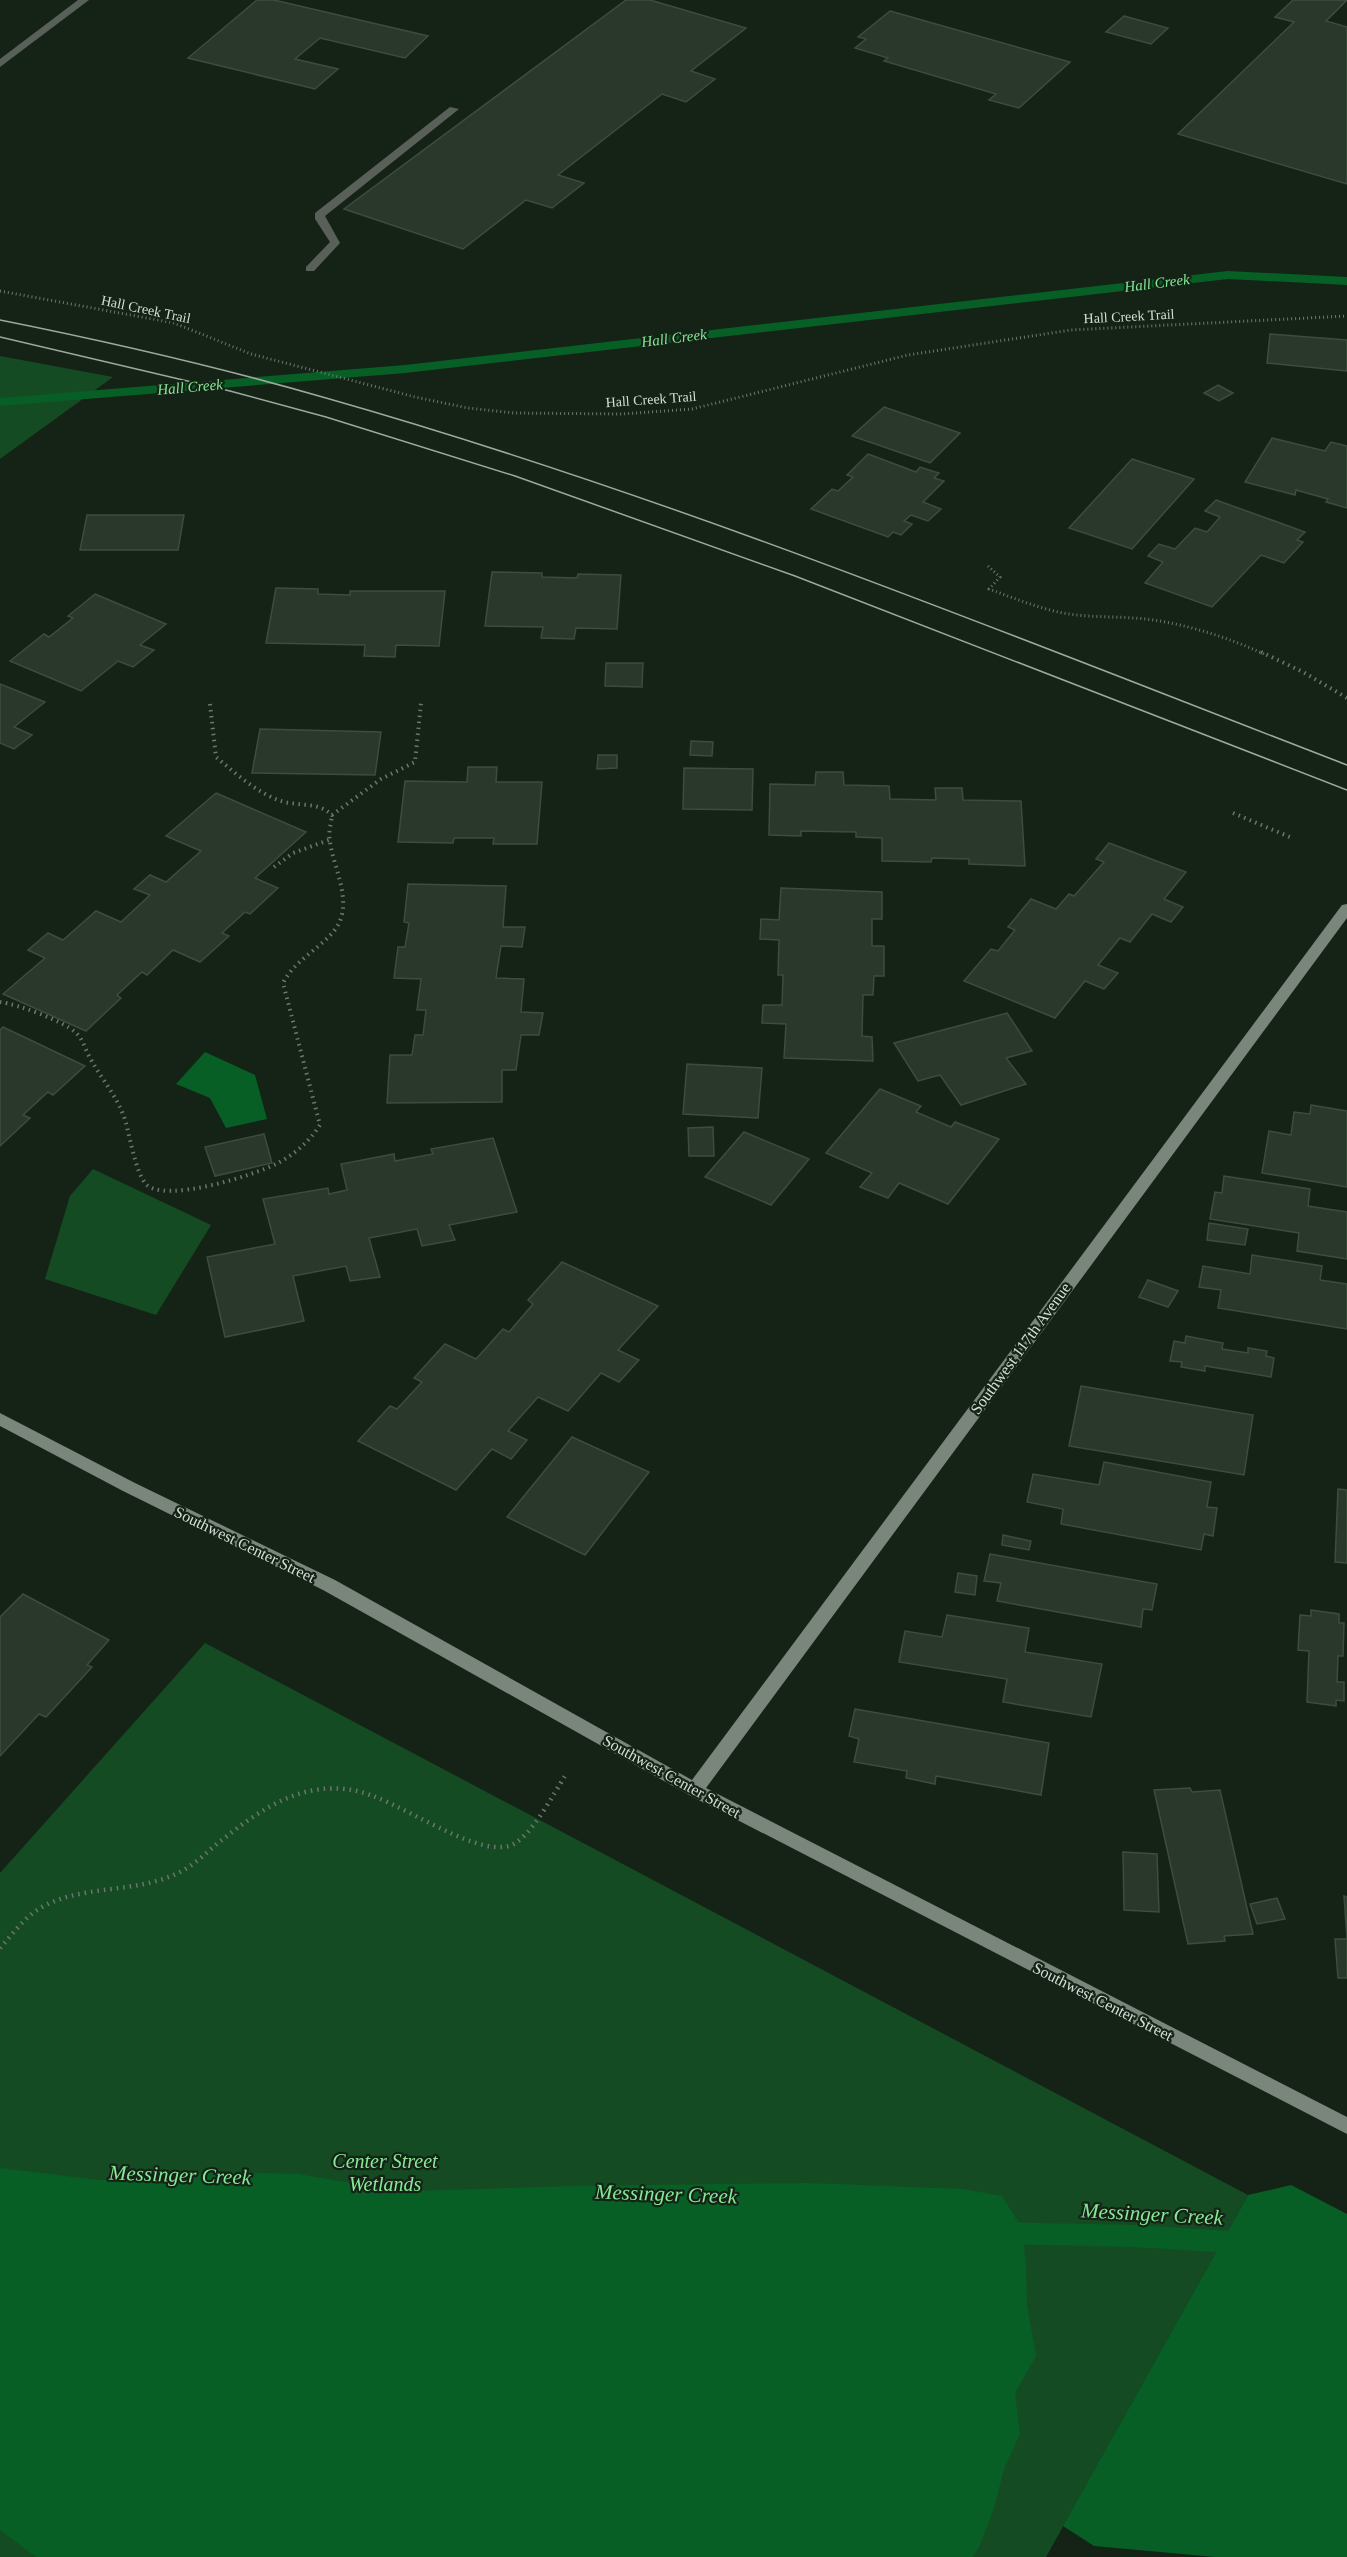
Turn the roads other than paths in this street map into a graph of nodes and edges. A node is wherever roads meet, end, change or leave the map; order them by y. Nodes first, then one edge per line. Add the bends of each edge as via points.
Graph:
1 (84, 0) edge
2 (0, 63) edge
3 (454, 109) dead end
4 (310, 269) dead end
5 (1347, 908) edge
6 (0, 1419) edge
7 (695, 1790) junction
8 (1347, 2126) edge

1 - 2 street
3 - 4 street via 319,215 335,243
5 - 7 street, Southwest 117th Avenue
6 - 7 street, Southwest Center Street via 329,1585
7 - 8 street, Southwest Center Street

